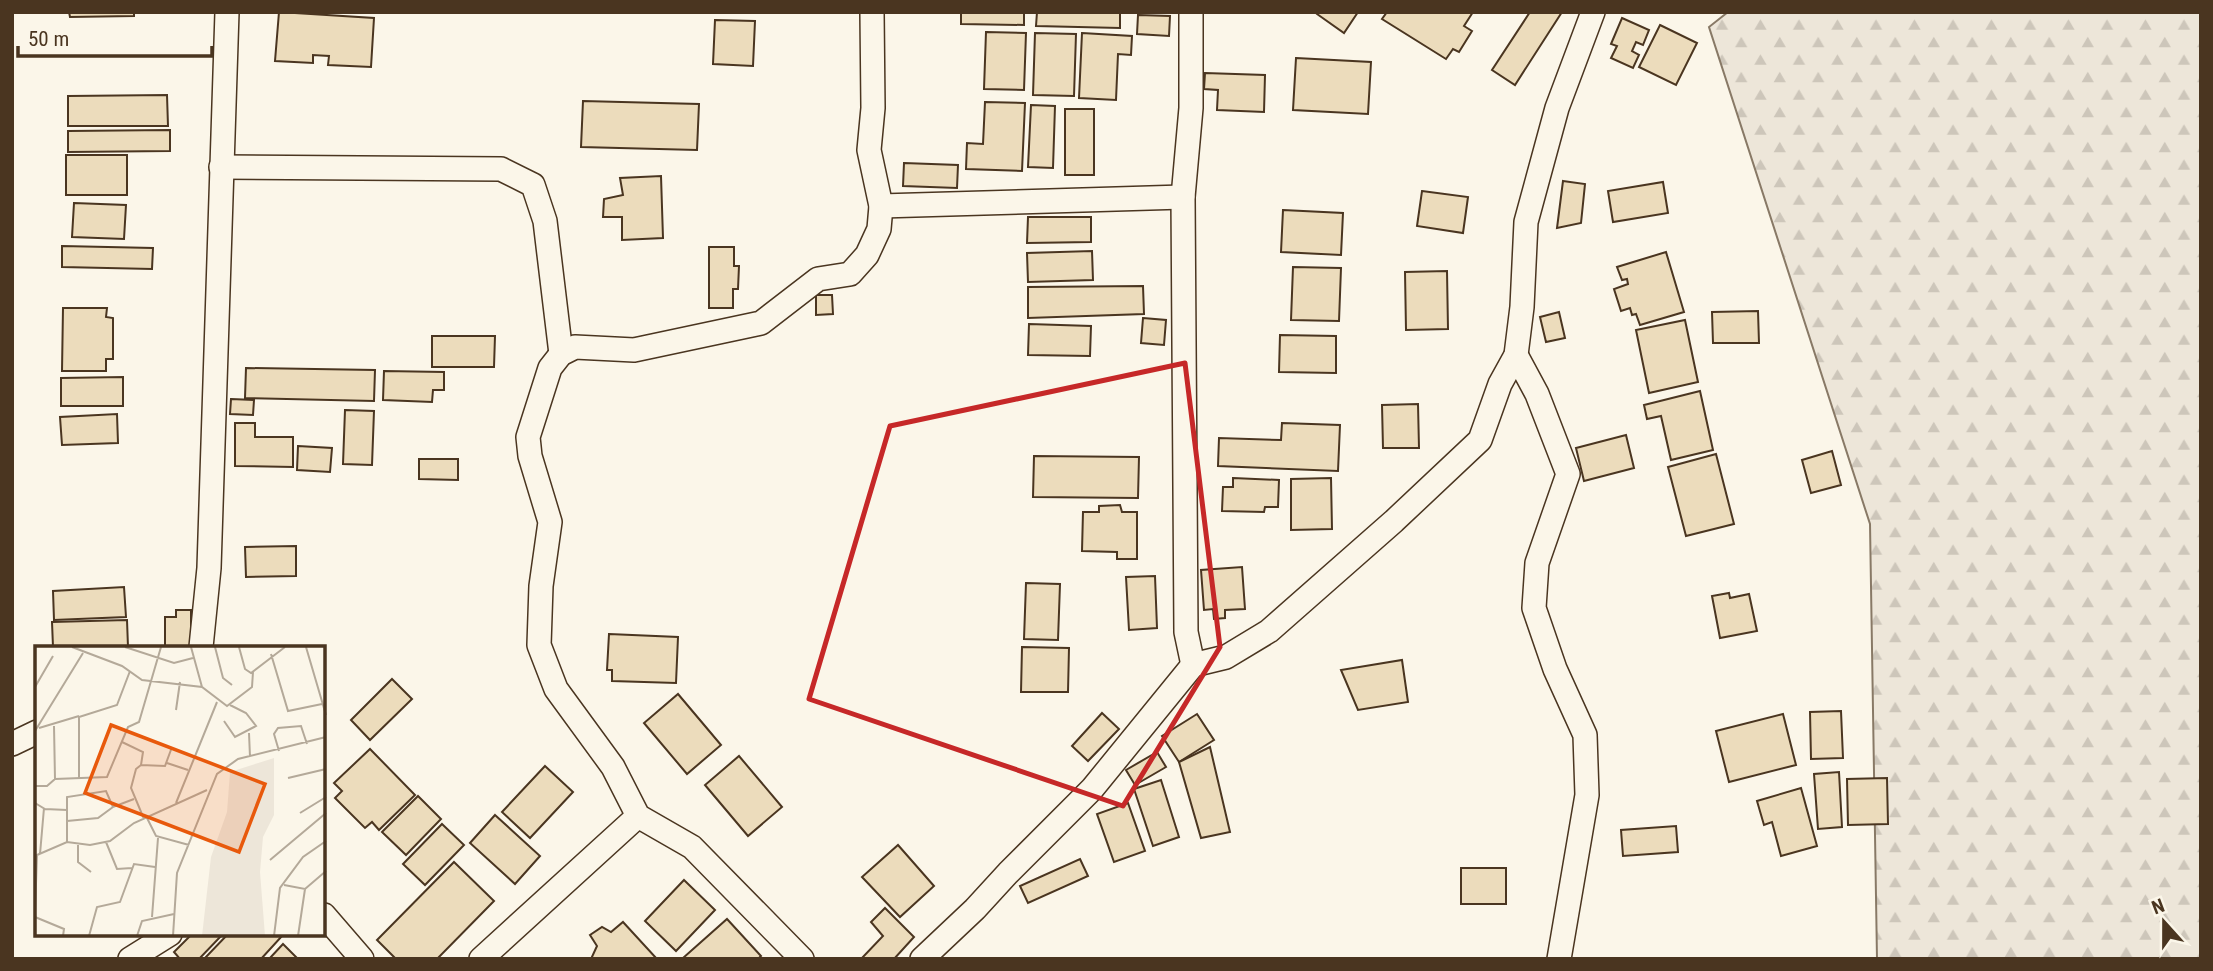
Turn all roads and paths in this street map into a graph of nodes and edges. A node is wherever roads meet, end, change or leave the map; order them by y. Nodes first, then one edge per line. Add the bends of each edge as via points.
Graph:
1 (227, 12) edge
2 (872, 12) edge
3 (1191, 12) edge
4 (1593, 12) edge
5 (221, 167) junction
6 (1183, 197) junction
7 (881, 206) junction
8 (561, 354) junction
9 (1516, 355) junction
10 (201, 646) edge
11 (1193, 665) junction
12 (35, 733) edge
13 (12, 744) edge
14 (638, 816) junction
15 (326, 917) edge
16 (167, 936) edge
17 (130, 959) edge
18 (362, 959) edge
19 (481, 959) edge
20 (802, 959) edge
21 (922, 959) edge
22 (1559, 959) edge

1 - 5 street
2 - 7 street via 869,150
3 - 6 street via 1191,108
4 - 9 street via 1557,108 1526,222
5 - 8 street via 501,169 533,185 545,220
5 - 10 street via 209,568
6 - 7 street
6 - 11 street via 1186,632
7 - 8 street via 879,229 867,255 850,274 818,279 761,323 634,349 575,347
8 - 14 street via 551,368 528,437 550,522 539,605 539,645 556,689 612,767
9 - 11 street via 1480,440 1269,631 1226,657
9 - 22 street via 1538,394 1568,474 1537,564 1534,608 1585,735 1587,794
11 - 21 street via 1092,789
12 - 13 street
14 - 19 street
14 - 20 street via 692,847
15 - 18 street
16 - 17 street

